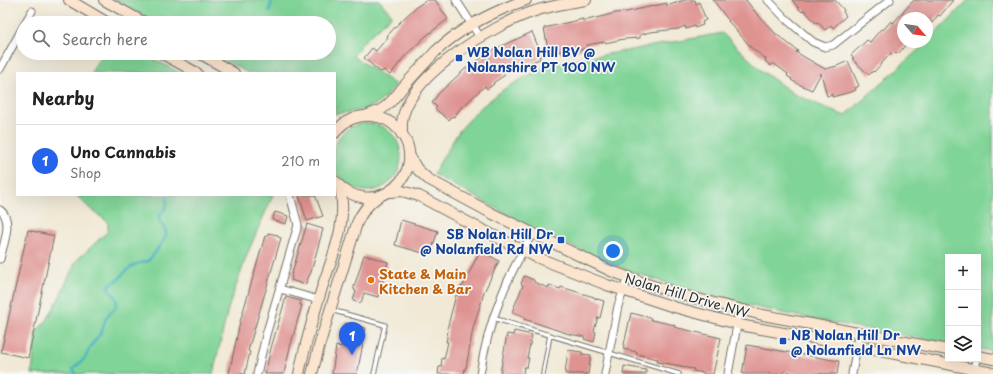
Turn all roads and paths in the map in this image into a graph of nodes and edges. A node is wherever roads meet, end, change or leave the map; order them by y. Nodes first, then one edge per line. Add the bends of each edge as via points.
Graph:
1 (69, 0) edge
2 (104, 0) edge
3 (456, 0) edge
4 (526, 0) edge
5 (583, 0) edge
6 (768, 0) edge
7 (890, 0) edge
8 (32, 11) dead end
9 (29, 16) edge
10 (96, 16) edge
11 (133, 16) edge
12 (472, 24) junction
13 (480, 37) junction
14 (16, 39) edge
15 (174, 60) edge
16 (211, 60) edge
17 (0, 68) edge
18 (195, 72) edge
19 (232, 72) edge
20 (366, 116) junction
21 (336, 122) edge
22 (346, 122) junction
23 (336, 131) edge
24 (402, 135) junction
25 (409, 155) junction
26 (338, 184) edge
27 (390, 192) junction
28 (290, 196) edge
29 (380, 196) junction
30 (0, 210) edge
31 (532, 233) junction
32 (523, 250) junction
33 (0, 259) edge
34 (628, 277) junction
35 (280, 289) junction
36 (623, 290) junction
37 (319, 300) junction
38 (330, 310) junction
39 (740, 310) junction
40 (493, 318) junction
41 (737, 324) junction
42 (859, 333) junction
43 (550, 335) junction
44 (857, 346) junction
45 (945, 349) edge
46 (608, 353) junction
47 (981, 357) edge
48 (993, 359) edge
49 (976, 362) edge
50 (666, 372) edge
51 (974, 372) edge
52 (993, 373) edge
53 (257, 374) edge
54 (299, 374) edge
55 (312, 374) edge
56 (374, 374) edge
57 (480, 374) edge
58 (543, 374) edge
59 (605, 374) edge
60 (680, 374) edge
61 (728, 374) edge
62 (852, 374) edge

1 - 10 street
2 - 11 street
3 - 12 street
4 - 12 street
5 - 13 street via 533,12
6 - 7 street via 813,42 825,47 833,45
8 - 9 street
12 - 13 street
12 - 20 street via 422,65 388,104
13 - 24 street via 454,54 417,90 402,118
14 - 17 street
15 - 18 street
16 - 19 street
20 - 22 street
20 - 24 street via 377,116 387,120 396,126
21 - 22 street
22 - 23 street
24 - 25 street, Nolan Hill Drive NW
25 - 27 street via 404,176
25 - 31 street, Nolan Hill Drive NW via 416,169 428,179
26 - 29 street via 349,194 359,197
26 - 37 street via 343,199 343,220
27 - 29 street
27 - 32 street, Nolan Hill Drive NW via 402,191 418,196
28 - 35 street via 298,225
29 - 38 street via 370,202 359,218
30 - 33 street via 6,215 7,220
31 - 32 street
31 - 34 street, Nolan Hill Drive NW
32 - 36 street, Nolan Hill Drive NW via 565,269
32 - 40 street
34 - 36 street
34 - 39 street, Nolan Hill Drive NW
35 - 37 street
35 - 53 street
36 - 41 street, Nolan Hill Drive NW
36 - 46 street
37 - 54 street
38 - 55 street
38 - 56 lane via 384,325
39 - 41 street
39 - 42 street, Nolan Hill Drive NW
40 - 43 lane
40 - 57 street
41 - 44 street, Nolan Hill Drive NW
41 - 61 street
42 - 44 street
42 - 45 street, Nolan Hill Drive NW
43 - 46 lane
43 - 58 lane
44 - 51 street, Nolan Hill Drive NW
44 - 62 street
46 - 50 lane
46 - 59 street
47 - 48 street
49 - 51 street
50 - 60 lane
51 - 52 street, Nolan Hill Drive NW

